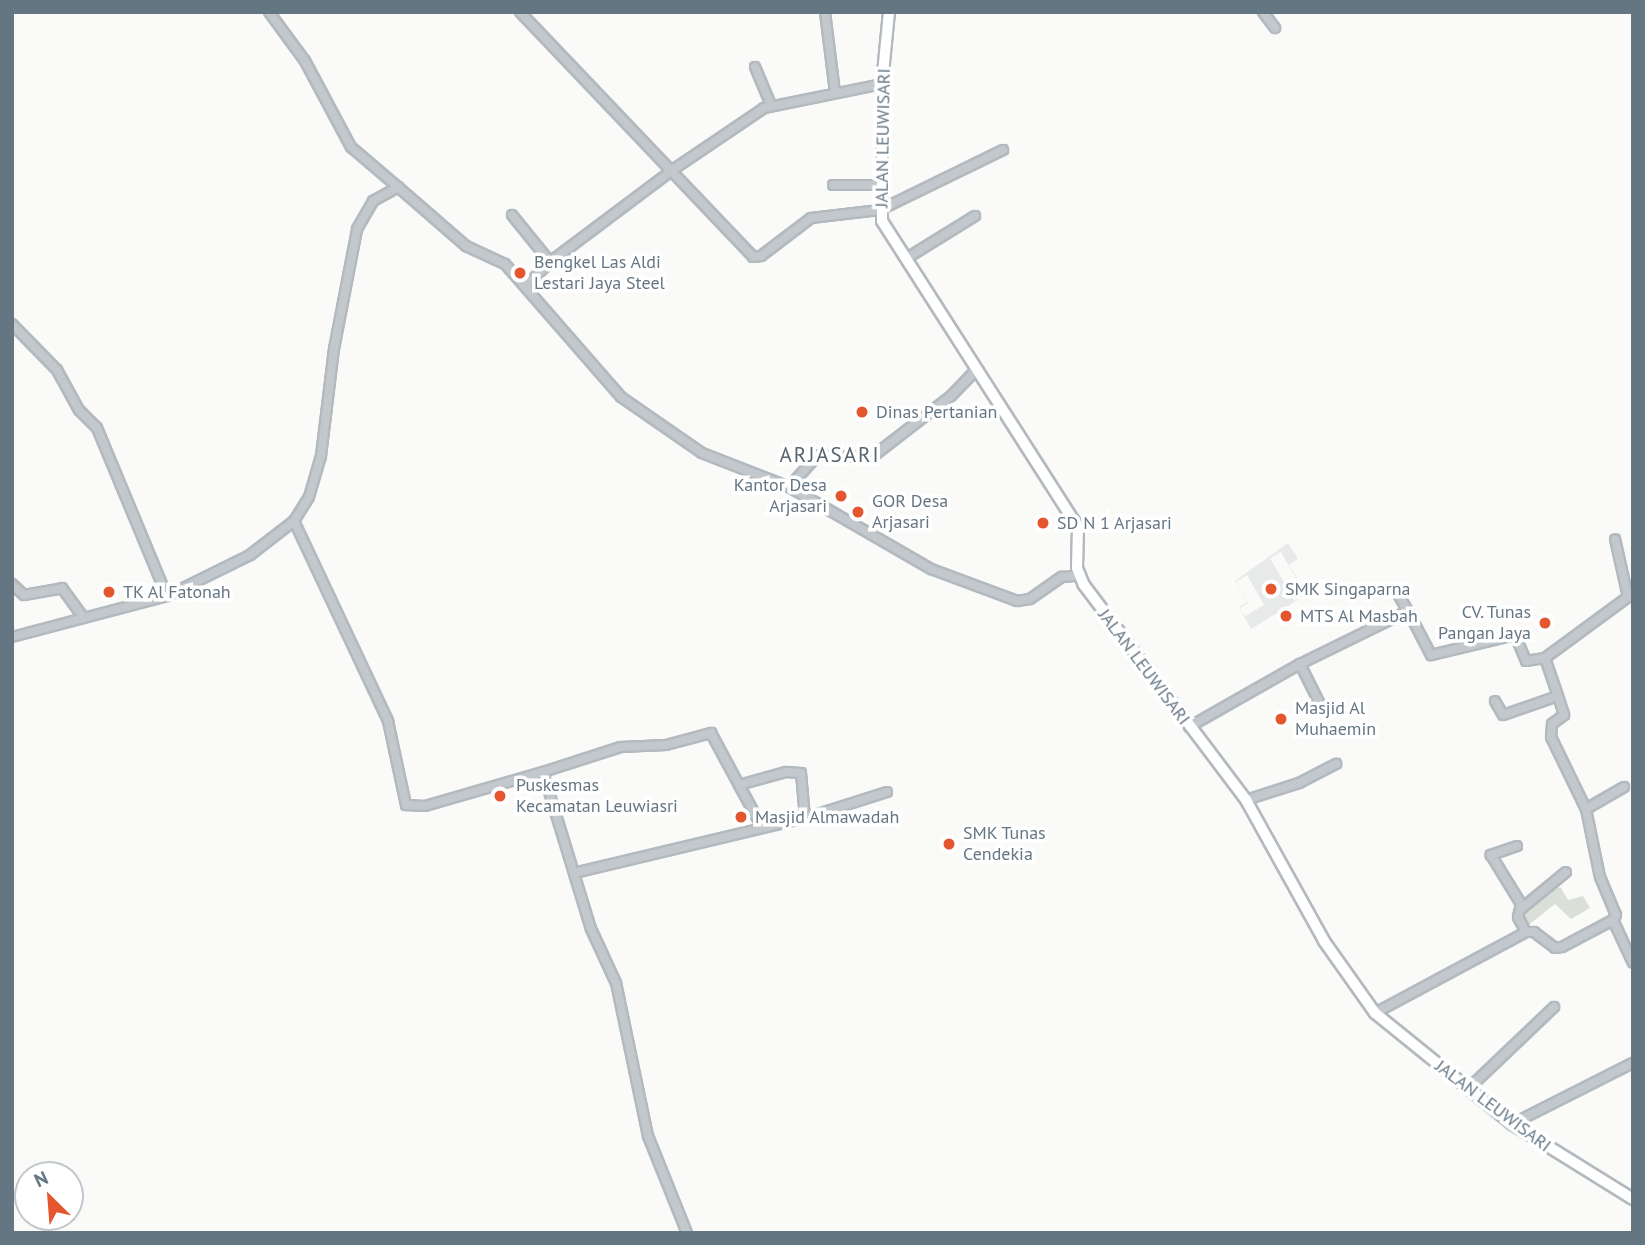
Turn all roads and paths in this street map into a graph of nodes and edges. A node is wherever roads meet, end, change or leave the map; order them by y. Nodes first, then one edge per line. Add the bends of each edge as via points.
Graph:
1 (269, 12) edge
2 (520, 12) edge
3 (825, 12) edge
4 (888, 12) edge
5 (1263, 12) edge
6 (1275, 28) dead end
7 (755, 67) dead end
8 (882, 84) junction
9 (835, 92) junction
10 (771, 105) junction
11 (1003, 150) dead end
12 (671, 171) junction
13 (833, 184) dead end
14 (880, 185) junction
15 (398, 187) junction
16 (880, 210) junction
17 (512, 215) dead end
18 (975, 216) dead end
19 (907, 258) junction
20 (550, 262) junction
21 (527, 285) junction
22 (12, 324) edge
23 (976, 369) junction
24 (789, 487) junction
25 (294, 522) junction
26 (1615, 539) dead end
27 (1079, 576) junction
28 (12, 584) edge
29 (1398, 594) dead end
30 (167, 596) junction
31 (1408, 611) junction
32 (83, 617) junction
33 (12, 638) edge
34 (1545, 658) junction
35 (1300, 664) junction
36 (1558, 696) junction
37 (1495, 701) dead end
38 (1320, 704) dead end
39 (1189, 727) junction
40 (1336, 764) dead end
41 (543, 772) junction
42 (739, 785) junction
43 (1624, 787) dead end
44 (887, 792) dead end
45 (1246, 800) junction
46 (1586, 809) junction
47 (805, 818) junction
48 (762, 827) junction
49 (1517, 846) dead end
50 (1566, 872) dead end
51 (574, 873) junction
52 (1521, 909) junction
53 (1613, 920) junction
54 (1526, 932) junction
55 (1633, 963) edge
56 (1554, 1007) dead end
57 (1375, 1013) junction
58 (1633, 1063) edge
59 (1468, 1089) junction
60 (1512, 1124) junction
61 (1633, 1199) edge
62 (687, 1233) edge

1 - 15 street via 305,61 351,147
2 - 12 street
3 - 9 street
4 - 8 main road, JALAN LEUWISARI
5 - 6 street
7 - 10 street
8 - 9 street
8 - 14 main road, JALAN LEUWISARI
9 - 10 street
10 - 12 street
11 - 16 street
12 - 16 street via 756,258 811,218
12 - 20 street
13 - 14 street
14 - 16 main road, JALAN LEUWISARI
15 - 21 street via 466,246 505,264
15 - 25 street via 373,201 357,229 334,349 321,456 309,496
16 - 19 main road, JALAN LEUWISARI
17 - 20 street
18 - 19 street
19 - 23 main road, JALAN LEUWISARI
20 - 21 street
21 - 24 street via 631,406 702,453
22 - 30 street via 57,370 79,410 97,428
23 - 24 street via 951,396 872,457 818,455
23 - 27 main road, JALAN LEUWISARI via 1081,533
24 - 27 street via 931,569 1017,601 1030,599 1062,577
25 - 30 street via 250,555
25 - 41 street via 388,721 406,805 425,806
26 - 34 street via 1628,597 1596,616
27 - 39 main road, JALAN LEUWISARI
28 - 32 street via 24,595 62,588
29 - 31 street
30 - 32 street
31 - 34 street via 1431,654 1515,635 1526,661
31 - 35 street
32 - 33 street
34 - 36 street
35 - 38 street
35 - 39 street
36 - 37 street via 1503,715
36 - 46 street via 1564,715 1552,724 1551,737
39 - 45 main road, JALAN LEUWISARI
40 - 45 street via 1300,783
41 - 42 street via 621,747 666,745 711,733
41 - 51 street
42 - 47 street via 786,772 802,773
42 - 48 street
43 - 46 street
44 - 47 street
45 - 57 main road, JALAN LEUWISARI via 1324,941
46 - 53 street via 1600,877 1616,915
47 - 48 street
48 - 51 street
49 - 52 street via 1491,855
50 - 52 street
51 - 62 street via 591,929 616,983 648,1136
52 - 54 street via 1518,917
53 - 54 street via 1555,948 1534,932
53 - 55 street
54 - 57 street
56 - 59 street
57 - 59 main road, JALAN LEUWISARI
58 - 60 street
59 - 60 main road, JALAN LEUWISARI
60 - 61 main road, JALAN LEUWISARI

